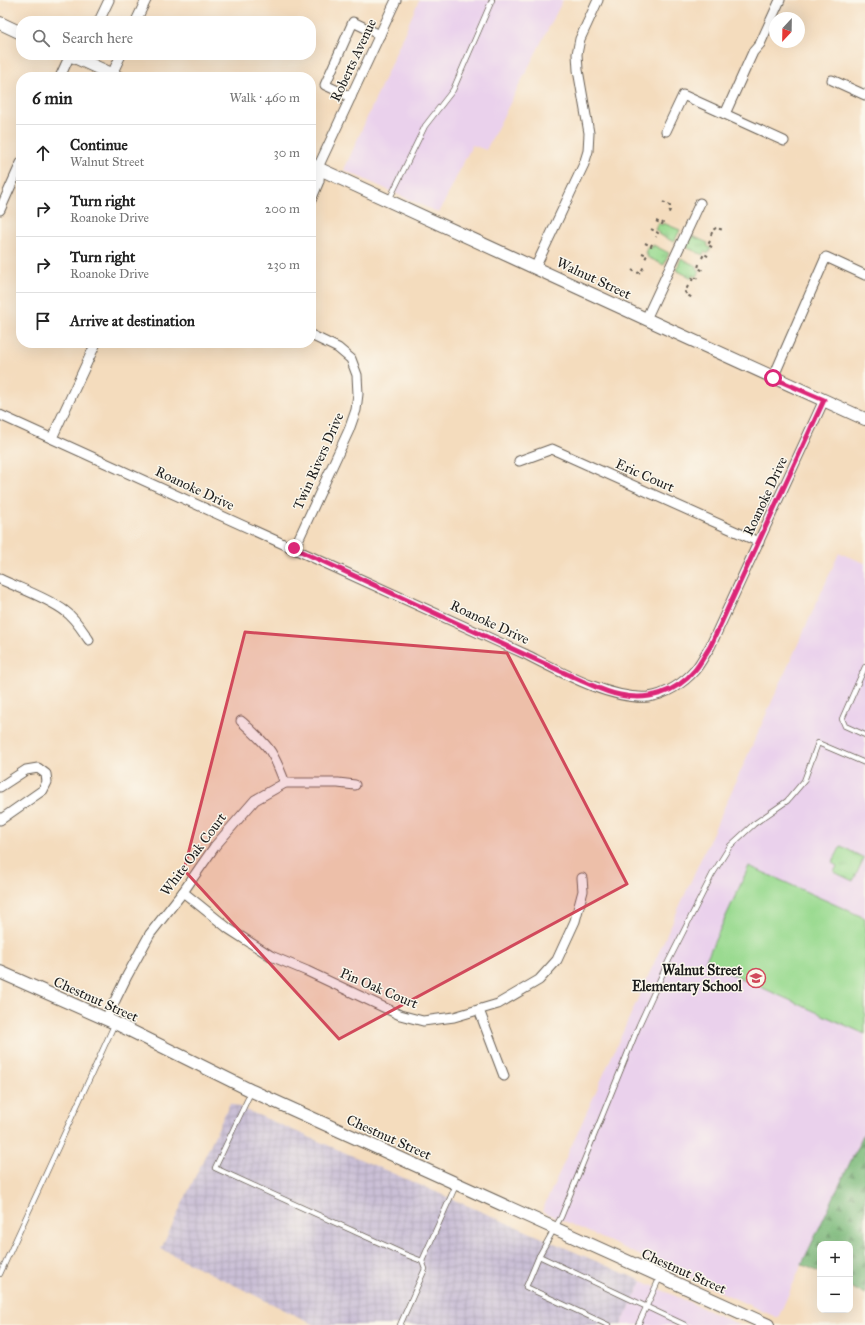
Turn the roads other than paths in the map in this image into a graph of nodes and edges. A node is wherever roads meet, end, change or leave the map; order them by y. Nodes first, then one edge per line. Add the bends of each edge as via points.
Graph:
1 (109, 0) edge
2 (146, 0) edge
3 (396, 0) edge
4 (492, 0) edge
5 (598, 0) edge
6 (780, 0) edge
7 (101, 16) edge
8 (138, 16) edge
9 (0, 24) edge
10 (16, 31) edge
11 (380, 35) junction
12 (68, 60) edge
13 (81, 60) edge
14 (120, 60) edge
15 (62, 72) edge
16 (108, 72) edge
17 (116, 72) edge
18 (832, 80) dead end
19 (865, 95) edge
20 (351, 97) junction
21 (725, 114) junction
22 (666, 131) dead end
23 (784, 141) dead end
24 (316, 166) edge
25 (316, 167) edge
26 (316, 170) edge
27 (16, 174) edge
28 (316, 188) edge
29 (389, 201) junction
30 (700, 203) dead end
31 (0, 210) edge
32 (535, 268) junction
33 (865, 275) edge
34 (646, 319) junction
35 (316, 337) edge
36 (94, 348) edge
37 (773, 378) junction
38 (824, 400) junction
39 (0, 414) edge
40 (865, 419) edge
41 (52, 438) junction
42 (519, 461) dead end
43 (759, 542) junction
44 (294, 548) junction
45 (0, 579) edge
46 (89, 640) dead end
47 (865, 667) edge
48 (241, 721) dead end
49 (865, 736) edge
50 (865, 762) edge
51 (284, 783) junction
52 (355, 785) dead end
53 (0, 787) edge
54 (0, 820) edge
55 (582, 878) dead end
56 (183, 892) junction
57 (0, 972) edge
58 (479, 1010) junction
59 (111, 1021) junction
60 (504, 1076) dead end
61 (252, 1091) junction
62 (457, 1184) junction
63 (554, 1228) junction
64 (539, 1256) junction
65 (422, 1261) junction
66 (0, 1274) edge
67 (660, 1277) junction
68 (646, 1307) junction
69 (761, 1324) edge
70 (400, 1325) edge
71 (608, 1325) edge
72 (638, 1325) edge
73 (685, 1325) edge

1 - 7 street
2 - 8 street
3 - 11 street, Roberts Avenue
4 - 29 lane via 453,90 425,126
5 - 32 street via 580,39 577,54 589,133 588,151
6 - 21 street
9 - 10 street
11 - 20 street, Roberts Avenue
11 - 20 street via 353,22 325,85
12 - 15 street
13 - 16 street
14 - 17 street
18 - 19 street
20 - 24 street, Roberts Avenue via 320,163
21 - 22 street via 683,95
21 - 23 street
25 - 29 street, Walnut Street
26 - 28 street, Roberts Avenue via 319,181
27 - 31 street
29 - 32 street, Walnut Street
30 - 34 street
32 - 34 street, Walnut Street
33 - 37 street via 826,257
34 - 37 street, Walnut Street
35 - 44 street, Twin Rivers Drive via 338,348 351,359 357,375 358,394 349,430
36 - 41 street
37 - 38 street, Walnut Street
38 - 40 street, Walnut Street
38 - 43 street, Roanoke Drive
39 - 41 street, Roanoke Drive
41 - 44 street, Roanoke Drive
42 - 43 street, Eric Court via 552,449
43 - 44 street, Roanoke Drive via 710,647 695,670 669,690 649,697 619,695 582,681
45 - 46 street via 66,611
47 - 49 lane via 842,719 845,726
48 - 51 street via 269,749
50 - 63 lane via 818,743 804,781 787,801 754,824 730,846 712,875 639,1025 561,1217
51 - 52 street
51 - 56 street, White Oak Court via 254,800 215,846
53 - 54 street via 26,770 38,768 46,774 44,790
55 - 58 street, Pin Oak Court via 583,891 575,922 557,960 540,980 498,1004
56 - 58 street, Pin Oak Court via 229,929 271,956 400,1015 423,1021 454,1017
56 - 59 street, White Oak Court via 150,934 127,976
57 - 59 street, Chestnut Street
58 - 60 street
59 - 61 street, Chestnut Street
59 - 66 lane
61 - 62 street, Chestnut Street
61 - 65 lane via 215,1168
62 - 63 street, Chestnut Street
62 - 65 lane
63 - 64 lane
63 - 67 street, Chestnut Street
64 - 68 lane
64 - 71 lane via 526,1287
65 - 70 lane via 425,1269
67 - 68 lane
67 - 69 street, Chestnut Street
68 - 72 lane
68 - 73 lane

